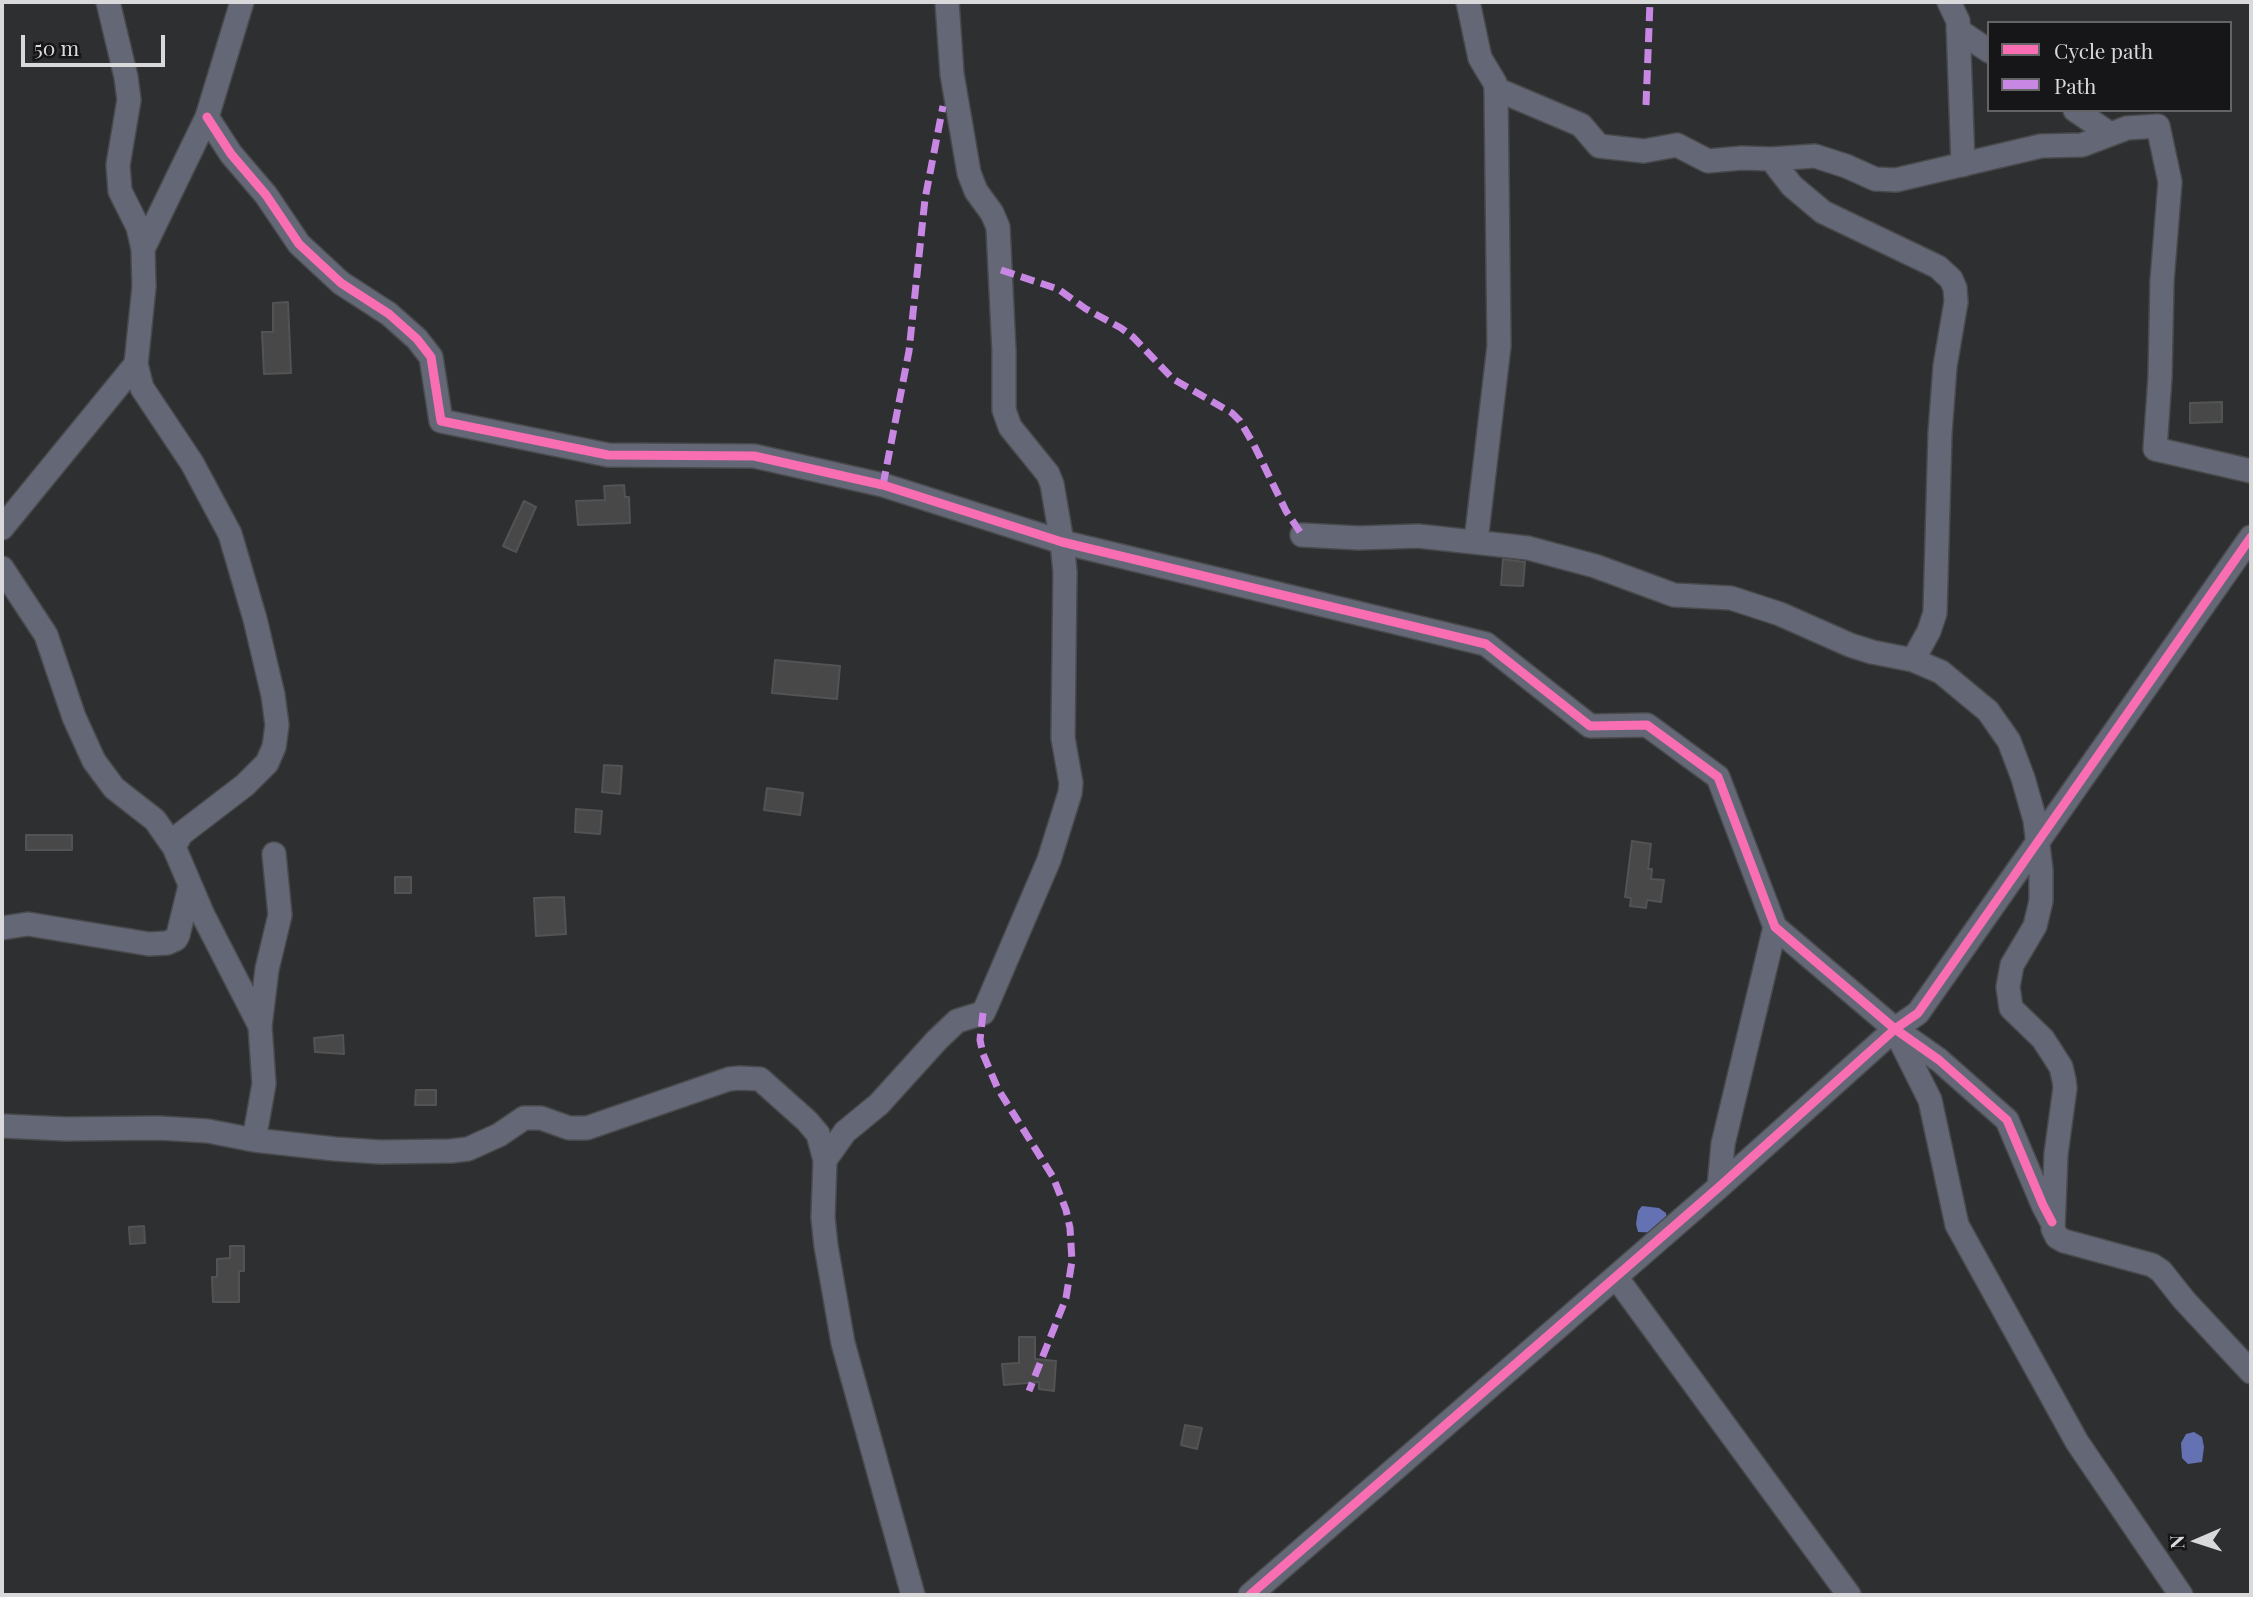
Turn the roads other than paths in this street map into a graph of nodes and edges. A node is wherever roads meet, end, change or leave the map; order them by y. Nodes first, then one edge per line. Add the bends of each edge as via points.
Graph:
1 (108, 2) edge
2 (242, 2) edge
3 (947, 2) edge
4 (1468, 2) edge
5 (1949, 2) edge
6 (1958, 30) junction
7 (1987, 50) edge
8 (1496, 89) junction
9 (2078, 112) edge
10 (207, 117) junction
11 (2110, 134) junction
12 (1771, 159) junction
13 (1963, 165) junction
14 (143, 249) junction
15 (136, 364) junction
16 (2251, 471) edge
17 (2, 528) edge
18 (1302, 535) dead end
19 (2251, 537) edge
20 (1476, 541) junction
21 (1062, 542) junction
22 (2, 568) edge
23 (1913, 660) junction
24 (2037, 842) junction
25 (174, 847) junction
26 (274, 854) dead end
27 (190, 886) junction
28 (1775, 927) junction
29 (2, 928) edge
30 (260, 1026) junction
31 (1895, 1030) junction
32 (2, 1126) edge
33 (254, 1140) junction
34 (825, 1160) junction
35 (1719, 1188) junction
36 (2052, 1222) junction
37 (1616, 1277) junction
38 (2251, 1371) edge
39 (913, 1595) edge
40 (1250, 1595) edge
41 (1849, 1595) edge
42 (2181, 1595) edge

1 - 14 street via 129,100 118,165 120,191
2 - 10 street
3 - 21 street via 951,65 969,173 998,227 1004,410 1010,427 1048,474
4 - 8 street via 1480,58
5 - 6 street
6 - 7 street
6 - 13 street
8 - 12 street via 1581,125 1599,146 1644,151 1677,145 1708,161
8 - 20 street via 1499,346
9 - 11 street
10 - 14 street
10 - 21 street via 299,244 341,283 389,314 432,357 441,421 608,455 754,456 883,485
11 - 13 street via 2082,145 2041,146
11 - 16 street via 2158,126 2170,182 2155,449
12 - 13 street via 1815,156 1875,179 1896,180
12 - 23 street via 1792,186 1823,212 1938,267 1955,288 1940,433 1935,613
14 - 15 street
15 - 17 street
15 - 25 street via 142,388 192,463 230,534 255,619 277,725 267,763 181,834
18 - 20 street
19 - 24 street
20 - 23 street via 1528,548 1595,566 1674,595 1749,603 1850,645
21 - 28 street via 1486,644 1590,726 1647,724 1718,777
21 - 34 street via 1066,619 1063,738 1071,783 1049,860 983,1013 957,1021 879,1104 845,1132
22 - 25 street via 46,635 94,761 114,788 155,820
23 - 24 street via 1941,672 1971,696 2009,741 2035,820
24 - 31 street via 1918,1013
24 - 36 street via 2041,901 2035,926 2011,965 2008,987 2011,1007 2043,1039 2064,1080
25 - 27 street
26 - 30 street via 280,915
27 - 29 street via 178,935 172,942 149,944 28,924
27 - 30 street
28 - 31 street
28 - 35 street via 1723,1144
30 - 33 street via 264,1075
31 - 35 street
31 - 36 street via 1939,1060 2007,1120
31 - 42 street via 1930,1100 1957,1225 2077,1442
32 - 33 street via 159,1128
33 - 34 street via 380,1152 459,1150 499,1135 524,1118 587,1128 740,1078 767,1083 807,1121 818,1134
34 - 39 street via 823,1218 843,1343
35 - 37 street
36 - 38 street via 2057,1237 2064,1241 2161,1271
37 - 40 street
37 - 41 street

